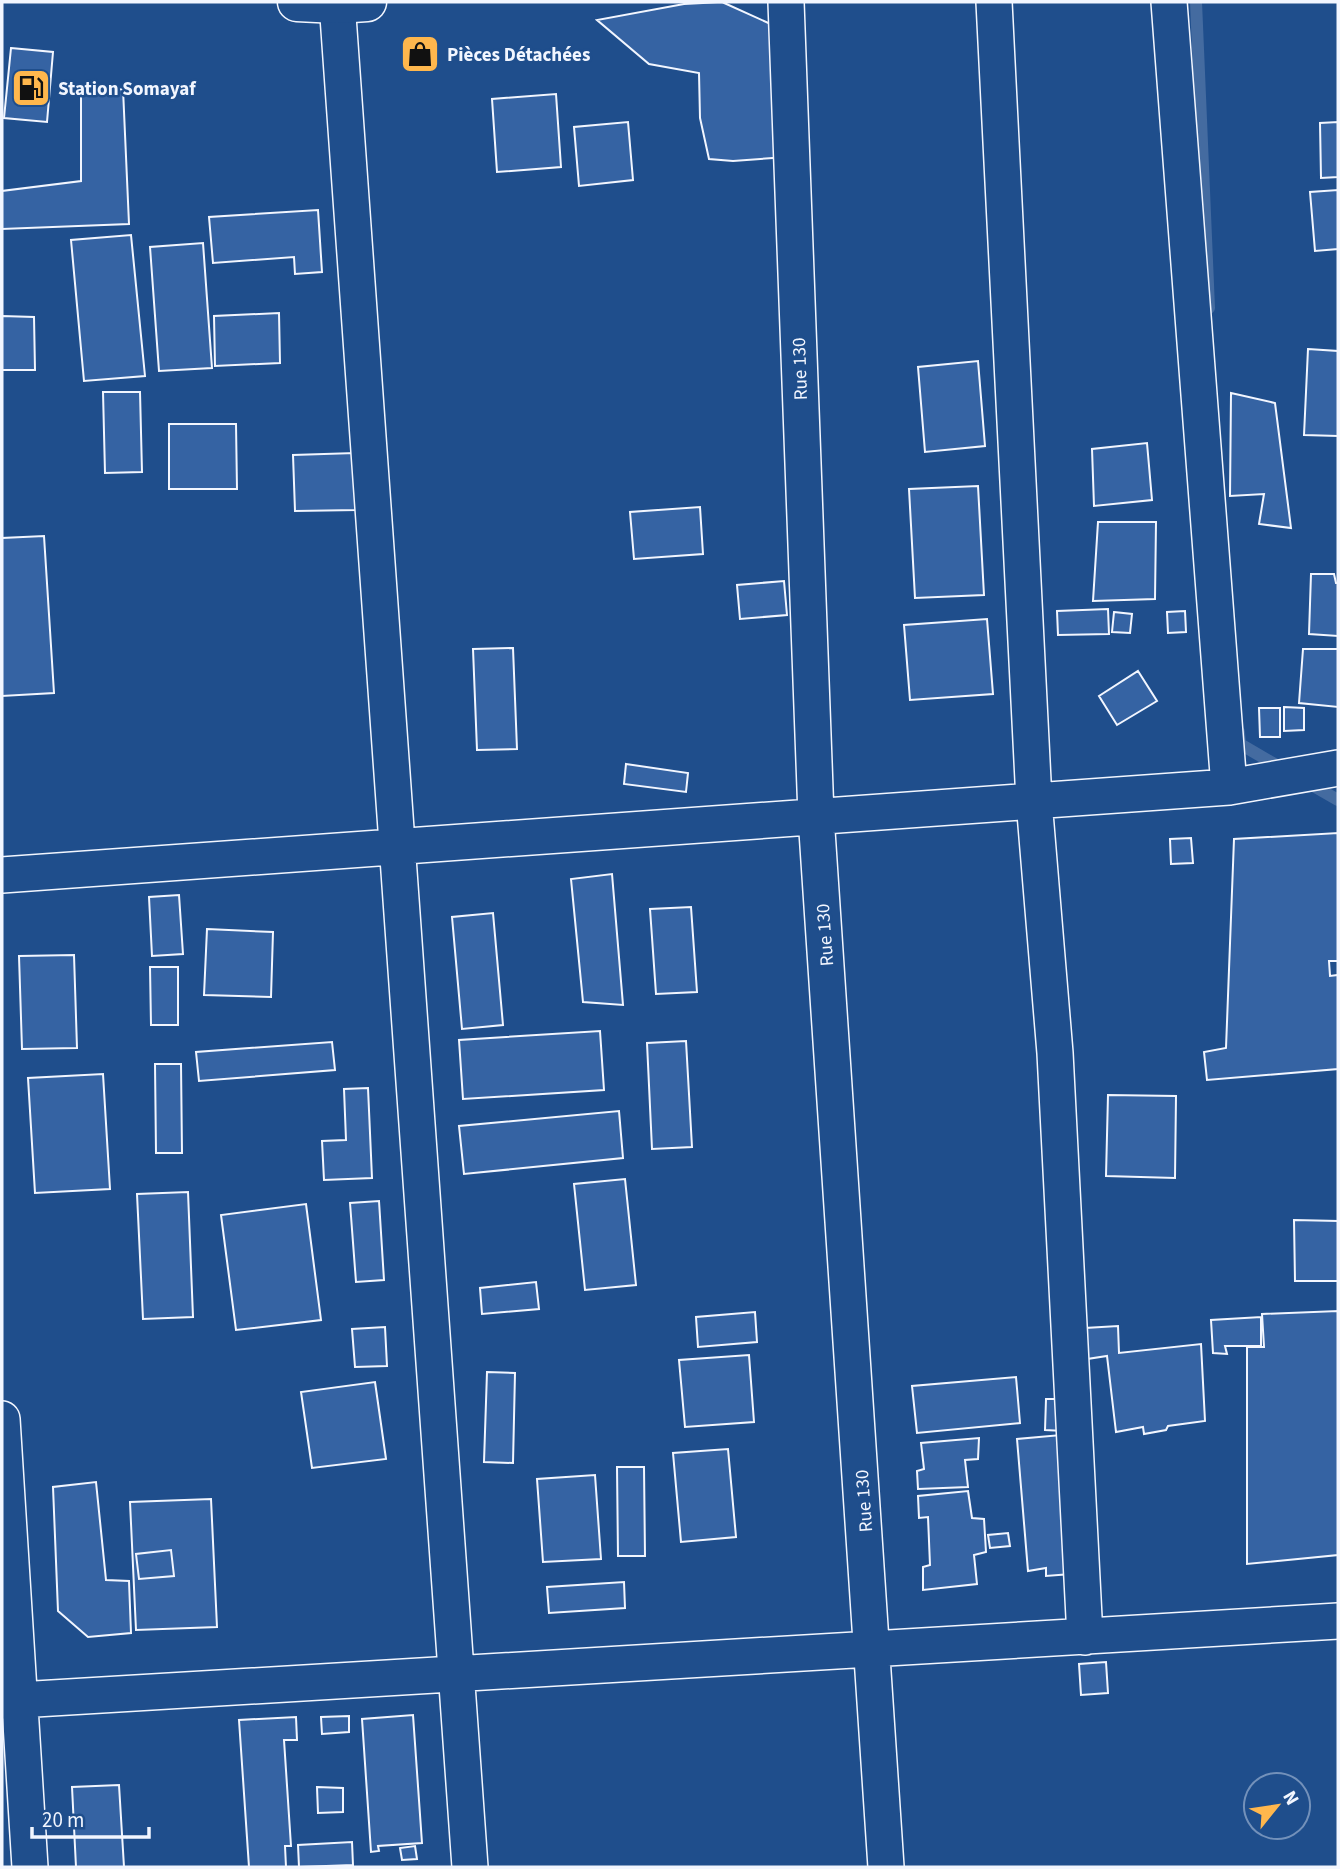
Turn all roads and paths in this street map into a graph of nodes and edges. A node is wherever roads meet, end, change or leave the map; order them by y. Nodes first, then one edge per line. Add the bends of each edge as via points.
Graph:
1 (298, 2) edge
2 (786, 2) edge
3 (994, 2) edge
4 (1170, 2) edge
5 (347, 3) edge
6 (1338, 768) edge
7 (1229, 787) junction
8 (1034, 801) junction
9 (816, 816) junction
10 (397, 847) junction
11 (2, 875) edge
12 (2, 1419) edge
13 (1338, 1621) edge
14 (1085, 1637) junction
15 (873, 1649) junction
16 (456, 1674) junction
17 (11, 1700) edge
18 (30, 1867) edge
19 (470, 1867) edge
20 (887, 1867) edge

1 - 5 main road
2 - 9 street, Rue 130
3 - 8 street
4 - 7 street
5 - 10 street
6 - 7 street
7 - 8 street
8 - 9 street
8 - 14 street via 1055,1053
9 - 10 street
9 - 15 street, Rue 130
10 - 11 street
10 - 16 street
12 - 17 street
13 - 14 street
14 - 15 street
15 - 16 street
15 - 20 street, Rue 130
16 - 17 street
16 - 19 street
17 - 18 street

